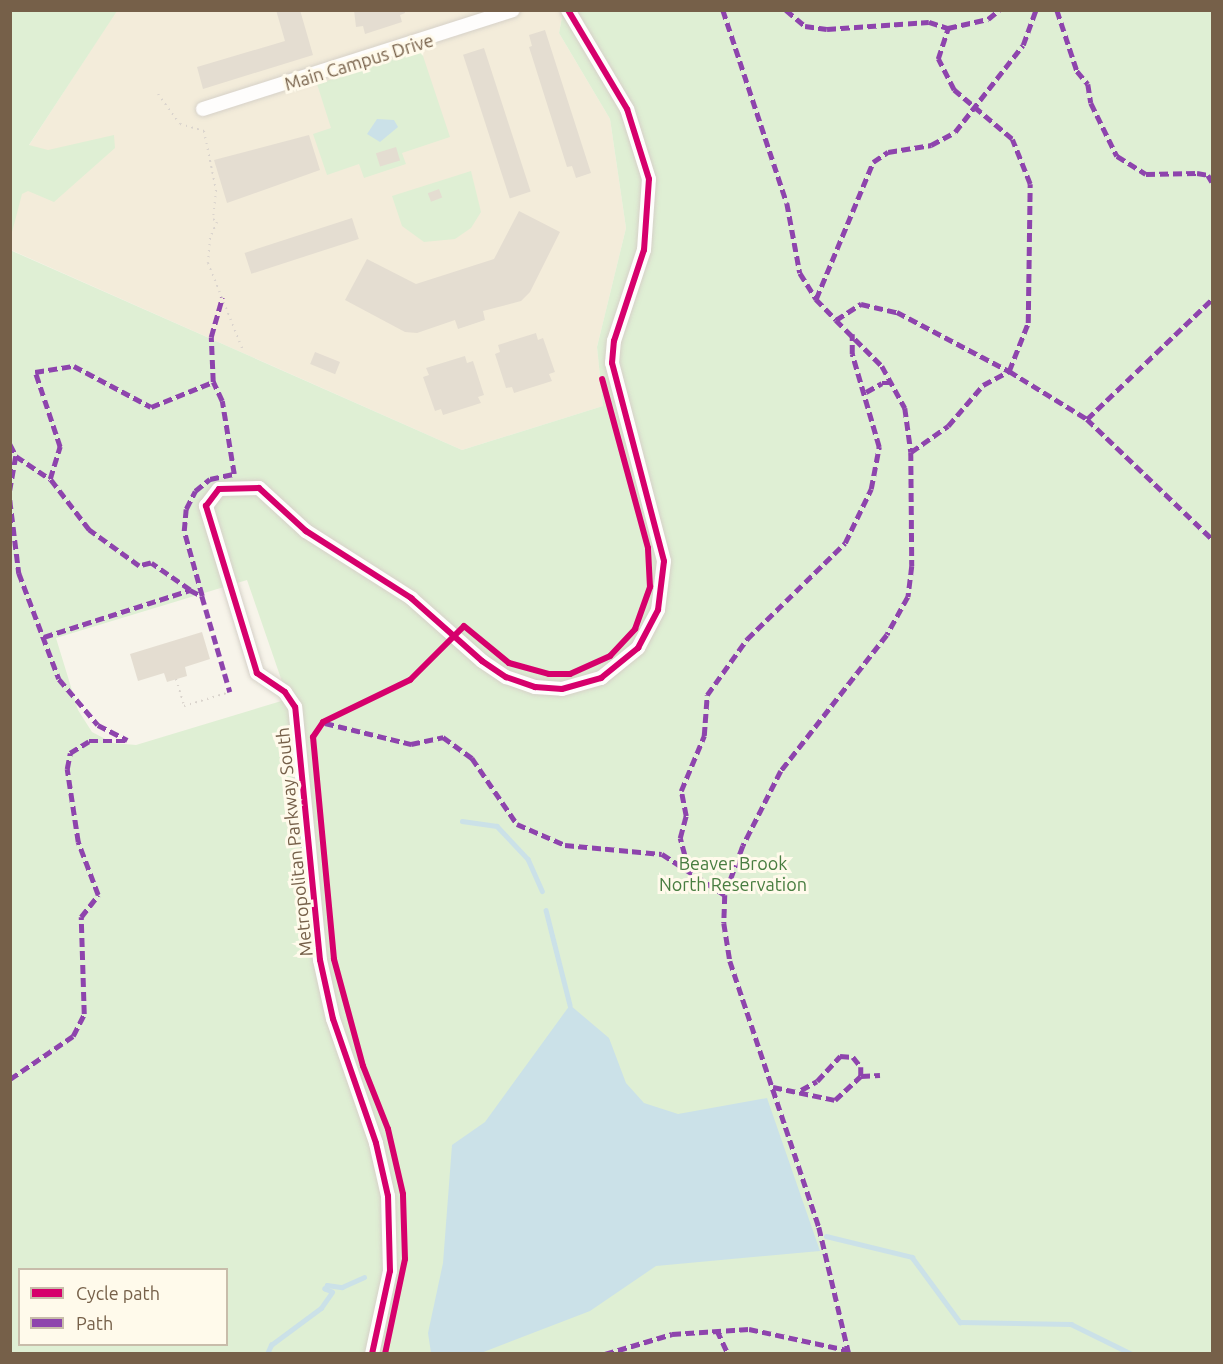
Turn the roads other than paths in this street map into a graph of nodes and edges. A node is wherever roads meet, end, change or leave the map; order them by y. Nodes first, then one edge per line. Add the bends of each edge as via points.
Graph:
1 (513, 10) edge
2 (568, 10) edge
3 (203, 109) dead end
4 (372, 1353) edge

1 - 3 street, Main Campus Drive
2 - 4 street, Metropolitan Parkway South via 627,109 649,179 644,250 614,341 612,363 664,561 658,610 650,630 622,666 601,678 562,689 535,687 506,677 391,583 306,531 259,488 219,489 206,506 257,673 285,692 295,707 322,969 388,1196 390,1271

